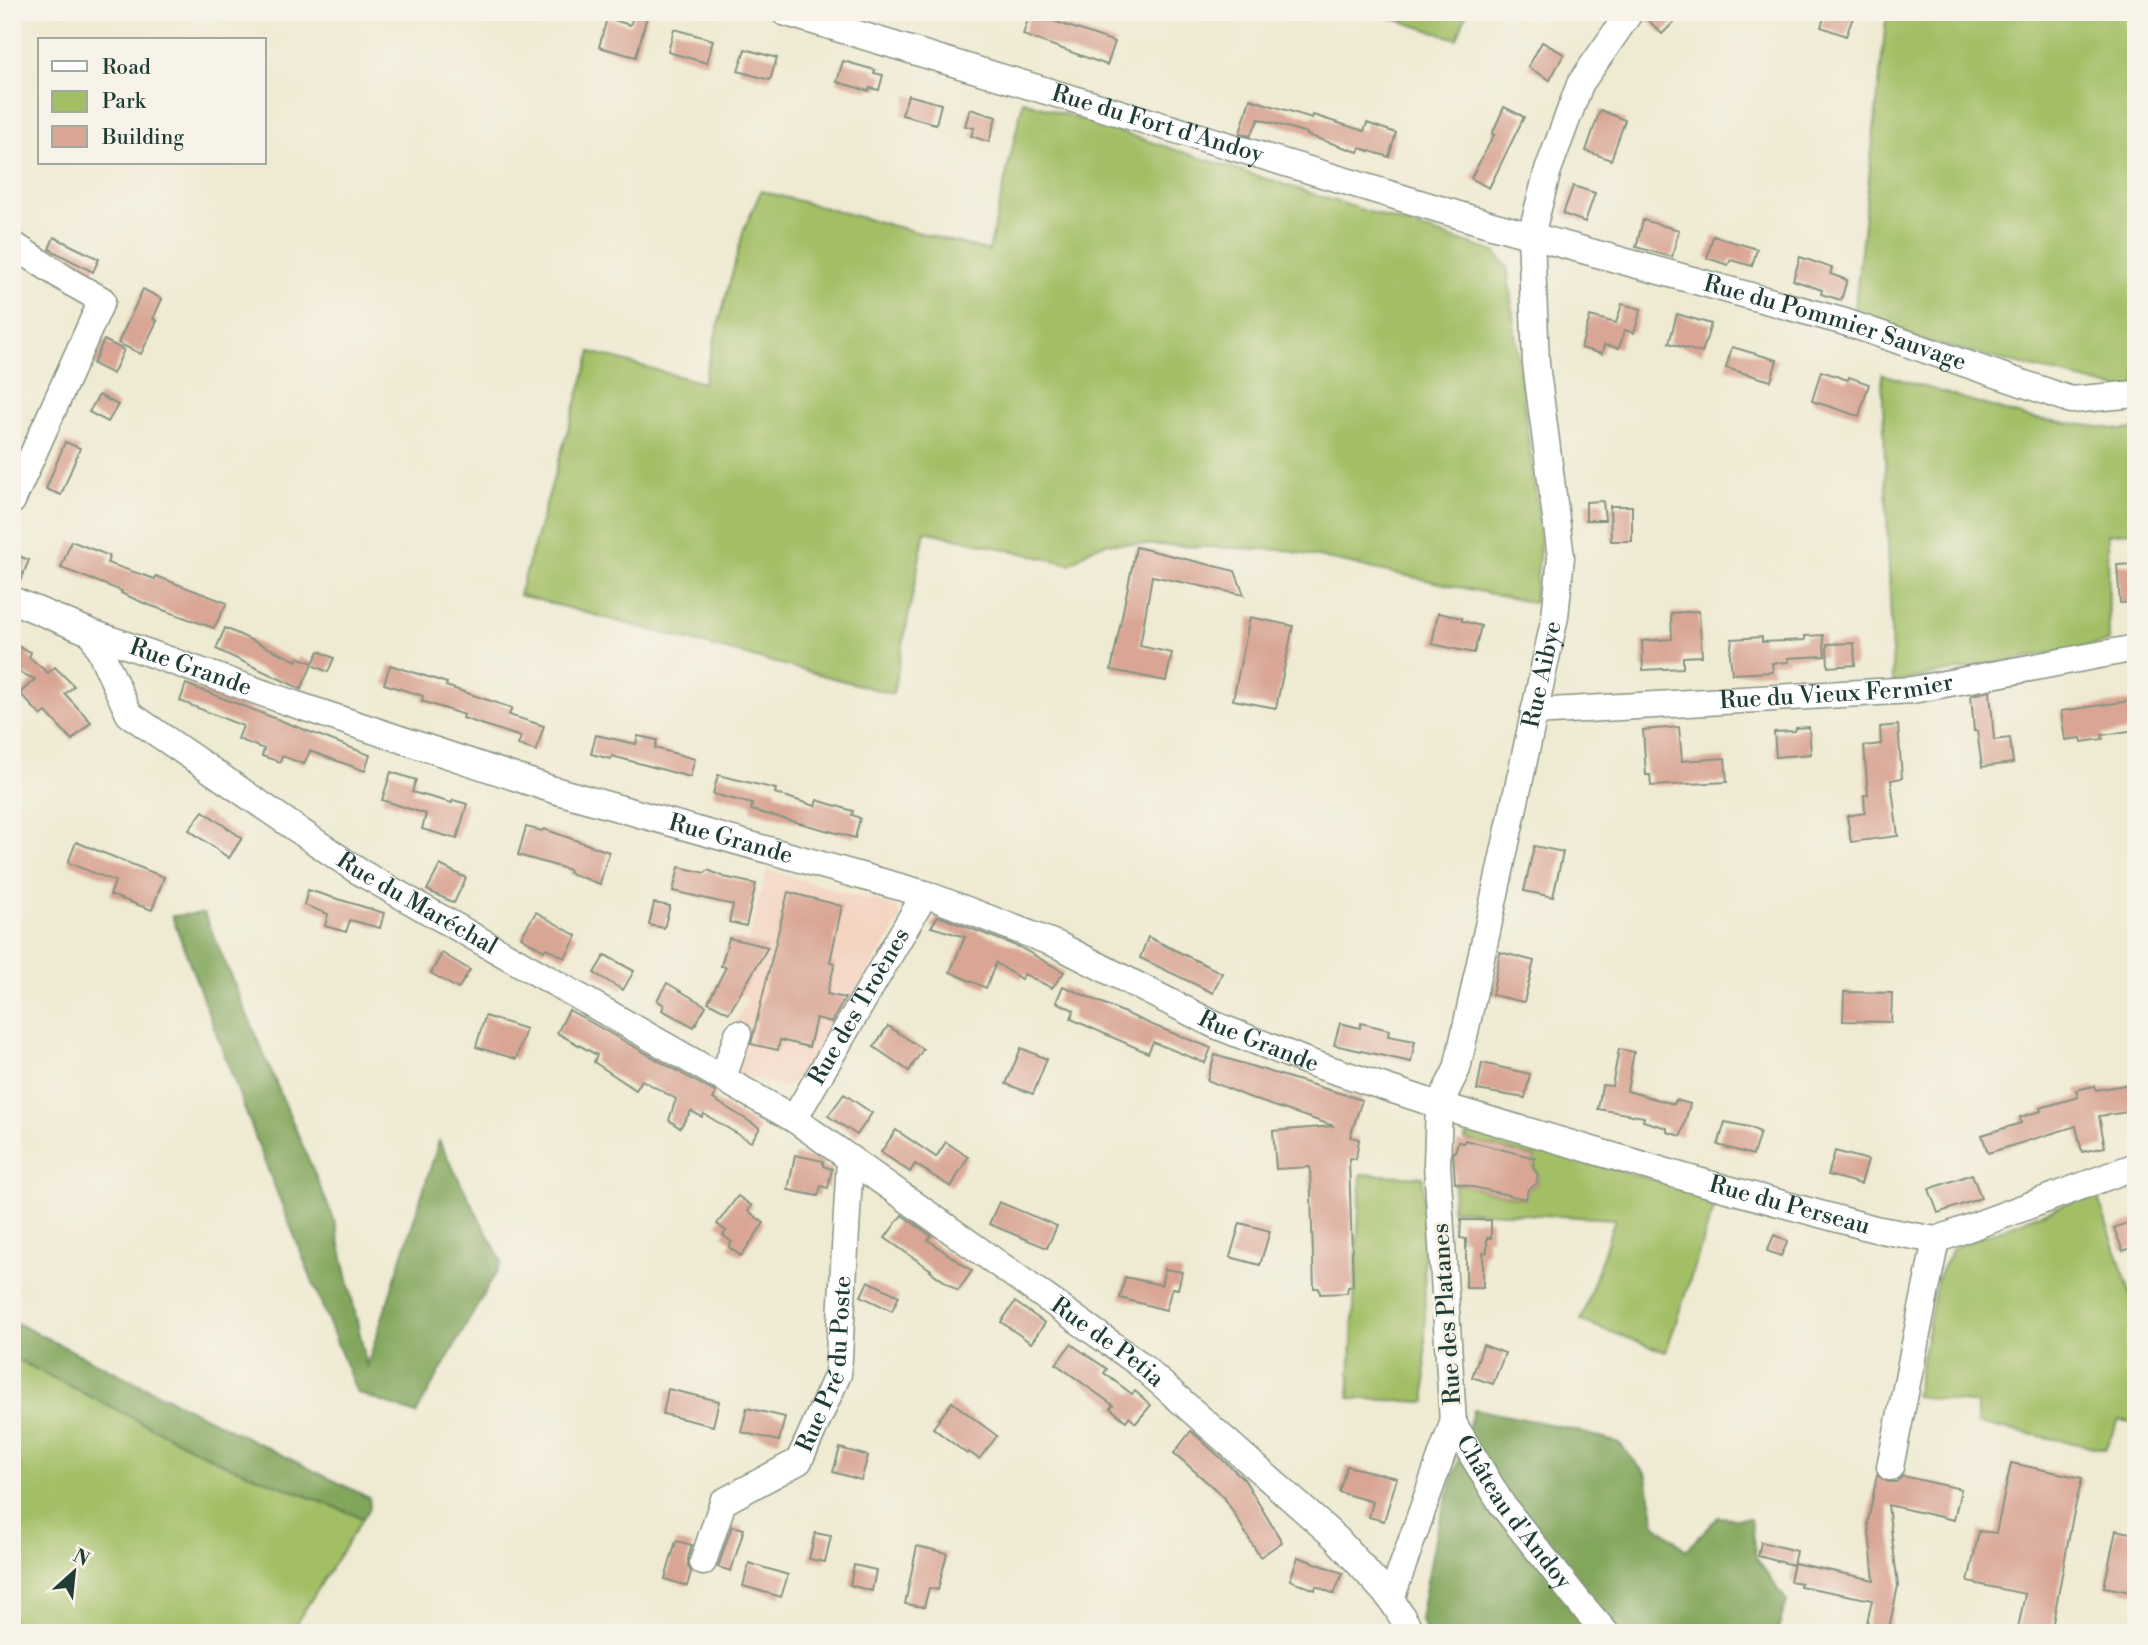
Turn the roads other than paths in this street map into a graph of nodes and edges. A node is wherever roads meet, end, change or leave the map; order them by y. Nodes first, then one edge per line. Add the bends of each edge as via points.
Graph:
1 (784, 12) edge
2 (1630, 12) edge
3 (1531, 235) junction
4 (12, 244) edge
5 (2136, 394) edge
6 (12, 501) edge
7 (12, 600) edge
8 (92, 633) junction
9 (2136, 648) edge
10 (1534, 712) junction
11 (925, 894) junction
12 (738, 1034) dead end
13 (723, 1079) junction
14 (1439, 1105) junction
15 (794, 1119) junction
16 (850, 1159) junction
17 (2136, 1166) edge
18 (1936, 1240) junction
19 (1453, 1423) junction
20 (1890, 1468) dead end
21 (704, 1562) dead end
22 (1391, 1600) junction
23 (1412, 1633) edge
24 (1606, 1633) edge

1 - 3 street, Rue du Fort d'Andoy
2 - 3 street, Rue Aibye via 1580,84 1548,170
3 - 5 street, Rue du Pommier Sauvage via 1846,322 2071,400
3 - 10 street, Rue Aibye via 1536,364 1561,558 1555,617
4 - 6 street via 102,300
7 - 8 street, Rue Grande
8 - 11 street, Rue Grande via 554,790
8 - 13 street, Rue du Maréchal via 129,715 358,871
9 - 10 street, Rue du Vieux Fermier via 1912,690
10 - 14 street, Rue Aibye via 1457,1069
11 - 14 street, Rue Grande via 1058,945 1215,1025 1308,1062
11 - 15 street, Rue des Troènes
12 - 13 street
13 - 15 street, Rue du Maréchal
14 - 18 street, Rue du Perseau via 1821,1215
14 - 19 street, Rue des Platanes via 1437,1164
15 - 16 street, Rue de Petia
16 - 21 street, Rue Pré du Poste via 838,1374 799,1461 723,1502
16 - 22 street, Rue de Petia via 1138,1363 1336,1538
17 - 18 street
18 - 20 street
19 - 22 street, Rue des Platanes
19 - 24 street, Château d'Andoy via 1503,1506
22 - 23 street

